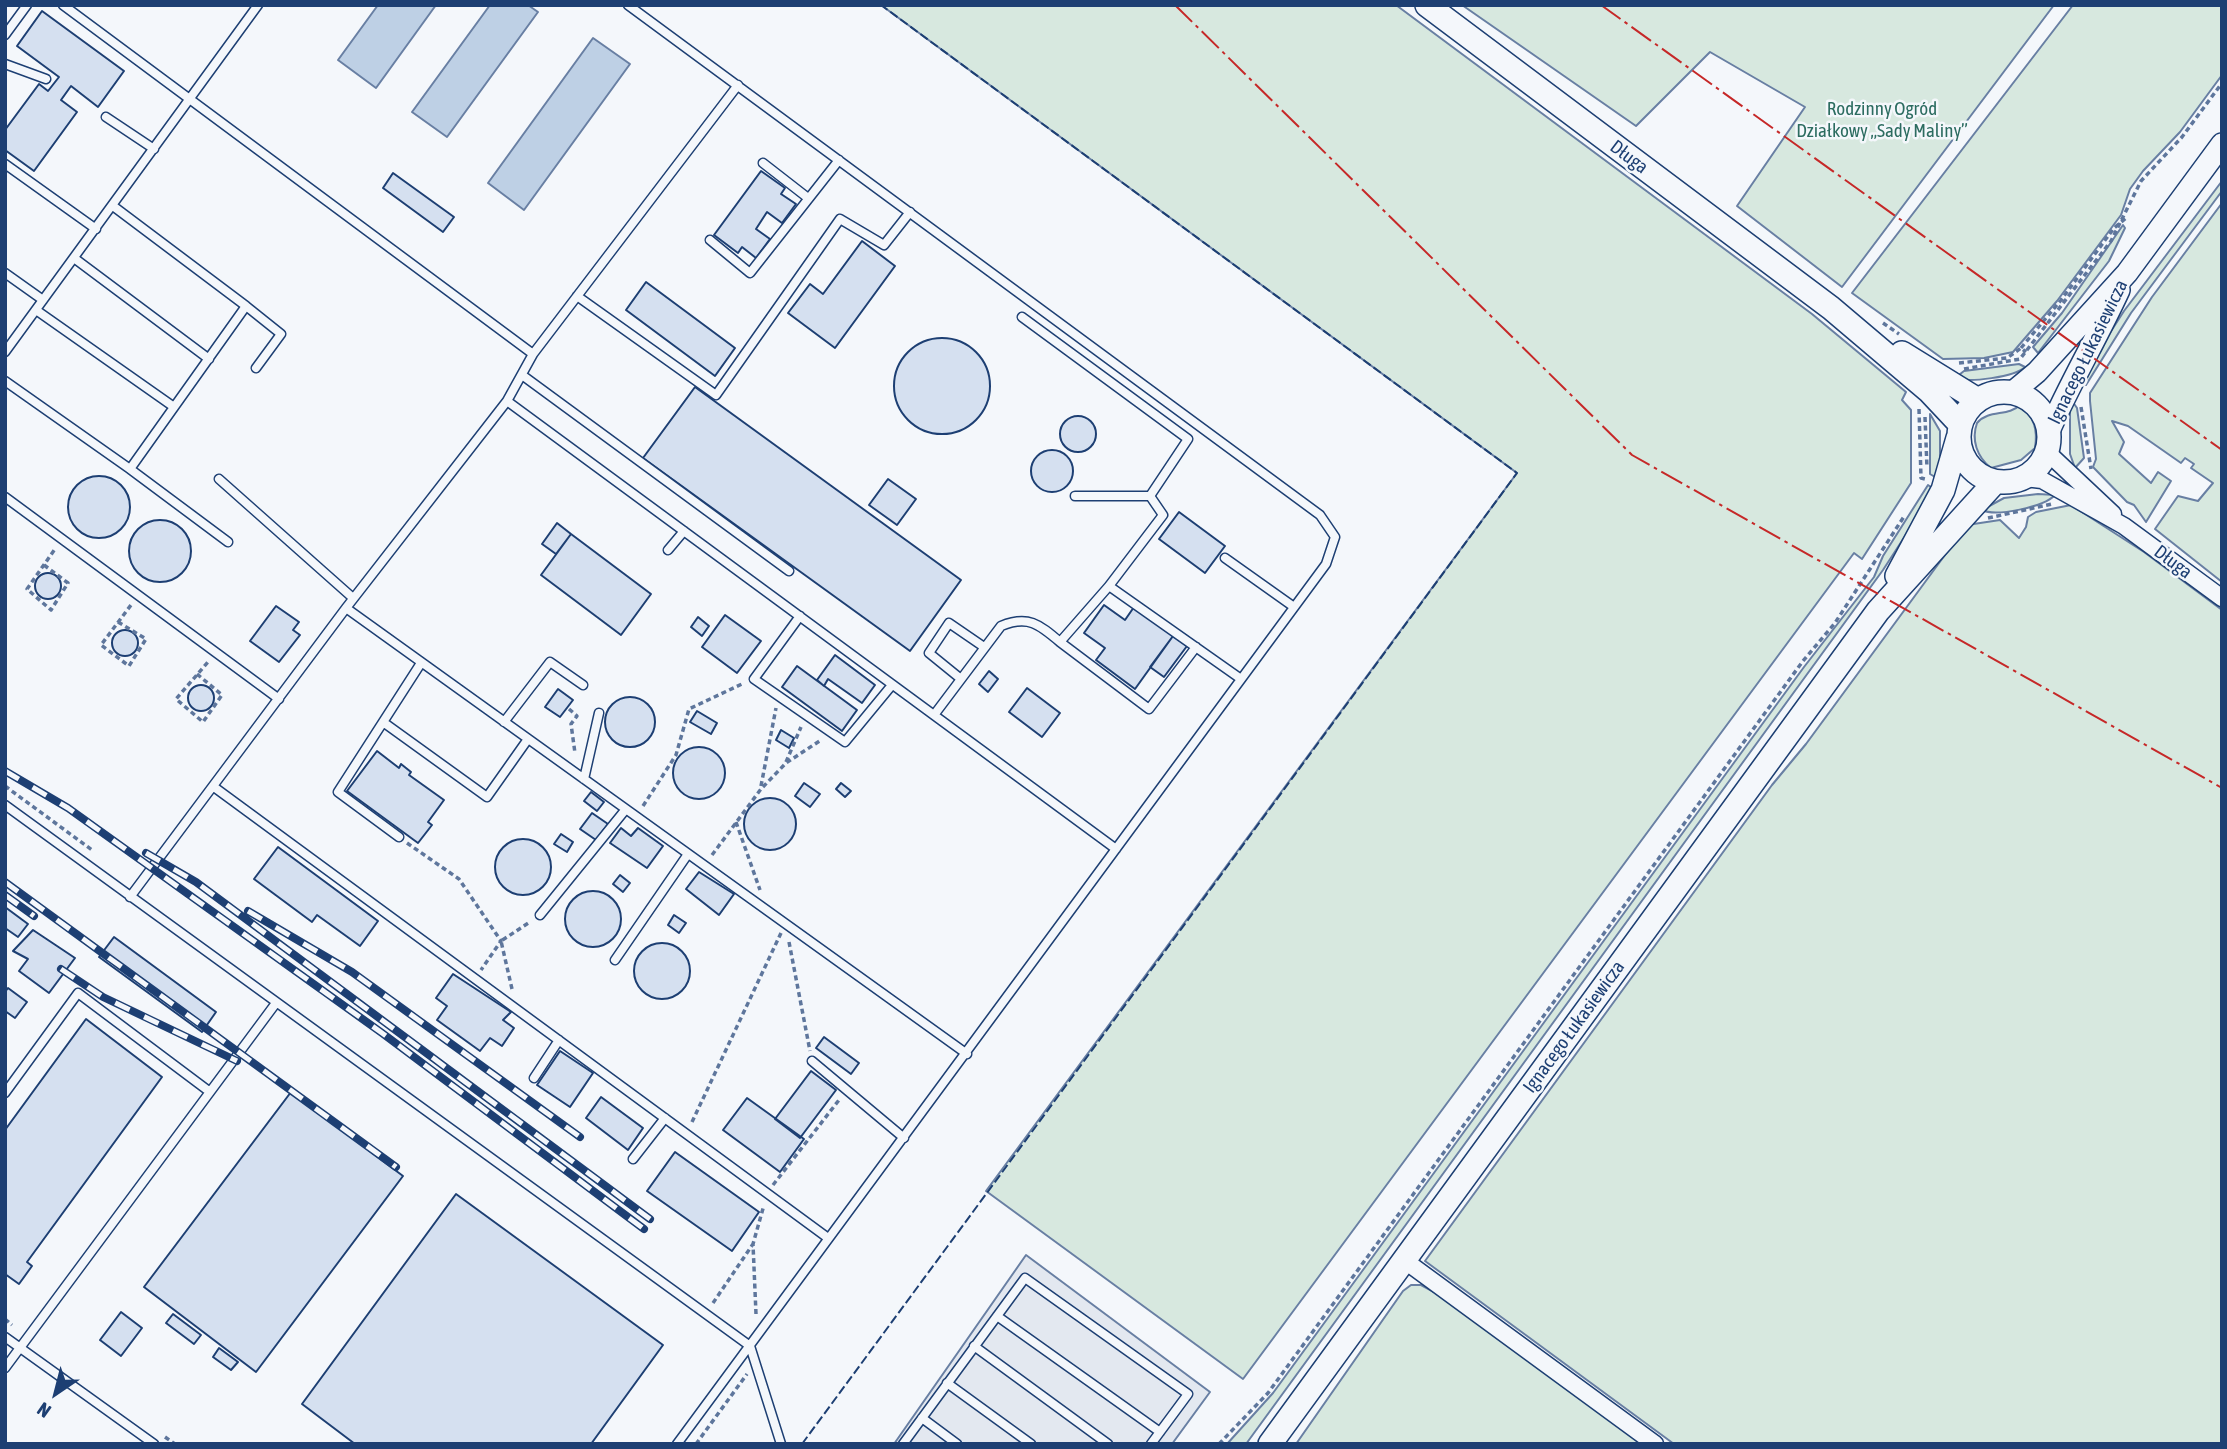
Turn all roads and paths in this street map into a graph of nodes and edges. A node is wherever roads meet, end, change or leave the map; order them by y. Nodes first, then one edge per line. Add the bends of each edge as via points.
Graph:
1 (27, 5) edge
2 (63, 5) edge
3 (258, 5) edge
4 (628, 5) edge
5 (1427, 5) edge
6 (5, 35) edge
7 (5, 64) edge
8 (46, 79) dead end
9 (2222, 83) edge
10 (738, 85) junction
11 (191, 98) junction
12 (106, 117) dead end
13 (2222, 144) edge
14 (154, 149) junction
15 (839, 160) junction
16 (763, 163) dead end
17 (5, 164) edge
18 (808, 198) junction
19 (113, 205) junction
20 (910, 212) junction
21 (2126, 218) dead end
22 (2121, 222) junction
23 (96, 229) junction
24 (710, 240) dead end
25 (74, 258) junction
26 (5, 273) edge
27 (2127, 273) junction
28 (578, 296) junction
29 (43, 300) junction
30 (246, 306) junction
31 (36, 310) junction
32 (1022, 317) dead end
33 (1875, 318) dead end
34 (1909, 340) dead end
35 (2021, 348) dead end
36 (5, 352) edge
37 (533, 354) junction
38 (209, 359) junction
39 (2029, 365) junction
40 (256, 368) dead end
41 (522, 375) junction
42 (5, 381) edge
43 (1942, 390) junction
44 (2013, 392) junction
45 (2066, 393) junction
46 (1978, 400) junction
47 (507, 401) junction
48 (174, 407) junction
49 (1959, 430) junction
50 (2048, 442) junction
51 (130, 469) junction
52 (2025, 478) junction
53 (2096, 478) dead end
54 (219, 479) dead end
55 (1995, 482) junction
56 (1924, 487) dead end
57 (1075, 496) dead end
58 (1150, 496) junction
59 (5, 497) edge
60 (1912, 505) dead end
61 (2124, 526) junction
62 (684, 531) junction
63 (62, 539) junction
64 (228, 542) dead end
65 (668, 550) dead end
66 (1225, 558) dead end
67 (44, 565) junction
68 (789, 571) dead end
69 (1109, 586) junction
70 (138, 595) junction
71 (353, 598) junction
72 (2222, 598) edge
73 (1294, 607) junction
74 (345, 608) junction
75 (1878, 611) junction
76 (800, 616) junction
77 (118, 622) junction
78 (1060, 642) junction
79 (1196, 647) junction
80 (984, 648) junction
81 (216, 652) junction
82 (421, 663) junction
83 (197, 674) junction
84 (754, 678) junction
85 (961, 679) junction
86 (1241, 679) junction
87 (583, 685) dead end
88 (892, 685) junction
89 (778, 695) junction
90 (279, 699) junction
91 (569, 709) dead end
92 (599, 713) dead end
93 (806, 715) junction
94 (934, 715) junction
95 (383, 722) junction
96 (505, 722) junction
97 (832, 733) junction
98 (528, 739) junction
99 (786, 763) junction
100 (581, 778) junction
101 (214, 787) junction
102 (761, 789) junction
103 (5, 805) edge
104 (626, 809) junction
105 (637, 816) junction
106 (736, 822) junction
107 (399, 837) joint
108 (1116, 849) junction
109 (688, 854) junction
110 (704, 865) junction
111 (130, 897) junction
112 (768, 912) junction
113 (540, 915) joint
114 (785, 924) junction
115 (501, 941) junction
116 (615, 960) dead end
117 (475, 978) junction
118 (276, 1003) junction
119 (516, 1009) junction
120 (559, 1040) junction
121 (967, 1054) junction
122 (812, 1061) joint
123 (534, 1078) dead end
124 (846, 1090) junction
125 (210, 1092) junction
126 (5, 1093) edge
127 (666, 1118) junction
128 (687, 1133) junction
129 (904, 1138) junction
130 (633, 1159) dead end
131 (768, 1193) junction
132 (828, 1238) junction
133 (1404, 1260) junction
134 (997, 1316) junction
135 (5, 1337) edge
136 (757, 1337) junction
137 (750, 1346) junction
138 (974, 1346) junction
139 (20, 1348) junction
140 (755, 1363) junction
141 (5, 1368) edge
142 (947, 1383) junction
143 (922, 1418) junction
144 (1160, 1432) junction
145 (155, 1444) edge
146 (677, 1444) edge
147 (696, 1444) edge
148 (781, 1444) edge
149 (903, 1444) edge
150 (957, 1444) edge
151 (1031, 1444) edge
152 (1108, 1444) edge
153 (1151, 1444) edge
154 (1219, 1444) edge
155 (1270, 1444) edge
156 (1655, 1444) edge

1 - 6 lane
2 - 11 lane
3 - 11 lane
4 - 10 lane
5 - 43 main road, Długa
7 - 8 lane
9 - 22 path via 2182,137 2141,181
10 - 15 lane
10 - 28 lane
11 - 14 lane
11 - 37 lane
12 - 14 lane
13 - 27 street, Ignacego Łukasiewicza
14 - 19 lane
15 - 18 lane
15 - 20 lane
16 - 18 lane
17 - 23 lane
18 - 24 lane via 750,273
19 - 23 lane
19 - 30 lane
20 - 28 lane via 884,245 840,219 716,395
20 - 73 lane via 1320,515 1335,537 1326,564
21 - 22 path
22 - 35 path
22 - 39 path
23 - 25 lane
25 - 29 lane
25 - 38 lane
26 - 29 lane
27 - 39 street, Ignacego Łukasiewicza
27 - 45 street, Ignacego Łukasiewicza
28 - 37 lane
29 - 31 lane
30 - 38 lane
30 - 40 lane via 281,334
31 - 36 lane
31 - 48 lane
32 - 58 lane via 1188,439
33 - 34 path
37 - 41 lane
38 - 48 lane
39 - 43 path via 1961,369
39 - 44 street, Ignacego Łukasiewicza
41 - 47 lane
41 - 68 lane
42 - 51 lane
43 - 46 main road, Długa
43 - 49 main road, Długa
43 - 56 path via 1924,422
44 - 46 main road via 2001,391
44 - 50 main road via 2035,403 2045,416
45 - 50 street, Ignacego Łukasiewicza
45 - 53 path via 2079,404 2087,459
46 - 49 main road via 1965,413
47 - 62 lane
47 - 71 lane
48 - 51 lane
49 - 55 main road via 1968,465
49 - 75 main road, Ignacego Łukasiewicza via 1943,490
50 - 52 main road via 2042,463
50 - 61 street
51 - 64 lane
52 - 55 main road
52 - 61 street via 2042,480
54 - 71 lane
55 - 75 main road, Ignacego Łukasiewicza
57 - 58 lane
58 - 69 lane via 1163,515
59 - 63 lane
60 - 154 path via 1835,623 1268,1392
61 - 72 street, Długa
62 - 65 lane
62 - 76 lane
63 - 67 path
63 - 70 lane
66 - 73 lane
67 - 67 path via 27,589 51,610 68,583
69 - 78 lane
69 - 79 lane
70 - 77 path
70 - 81 lane
71 - 74 lane
73 - 86 lane
74 - 82 lane
74 - 90 lane
75 - 133 main road, Ignacego Łukasiewicza
76 - 84 lane
76 - 88 lane
77 - 77 path via 102,645 129,666 146,639
78 - 79 lane via 1149,709
78 - 80 lane via 1033,622 1017,619 1001,626
79 - 86 lane
80 - 85 lane
80 - 85 lane via 949,623 929,653
81 - 83 path
81 - 90 lane
82 - 95 lane
82 - 96 lane
83 - 83 path via 176,699 202,722 222,695
84 - 89 lane
84 - 105 path via 689,709 676,755
85 - 94 lane
86 - 108 lane
87 - 96 lane via 551,662
88 - 94 lane
88 - 97 lane via 845,742
89 - 93 lane
89 - 102 path
90 - 101 lane
91 - 100 path via 577,716 571,724
92 - 100 lane
93 - 97 lane
93 - 99 path
94 - 108 lane
95 - 98 lane via 487,797
95 - 107 lane via 338,792
96 - 98 lane
97 - 99 path
98 - 100 lane
99 - 102 path
100 - 104 lane
101 - 111 lane
101 - 117 lane
102 - 106 path
103 - 111 lane
104 - 105 lane
104 - 113 lane
105 - 109 lane
106 - 110 path
106 - 112 path
107 - 115 path via 459,879
108 - 121 lane
109 - 110 lane
109 - 116 lane
110 - 112 lane
111 - 118 lane
112 - 114 lane
113 - 115 path
114 - 121 lane
114 - 122 path
114 - 128 path
115 - 117 path
115 - 119 path
117 - 119 lane
118 - 125 lane
118 - 137 lane
119 - 120 lane
120 - 123 lane
120 - 127 lane
121 - 129 lane
122 - 124 lane
124 - 129 lane
124 - 131 path
125 - 126 lane via 78,993
125 - 139 lane
127 - 128 lane
127 - 130 lane
128 - 131 lane
129 - 132 lane
131 - 132 lane
131 - 136 path via 753,1244
132 - 136 lane
133 - 155 main road, Ignacego Łukasiewicza
133 - 156 street
134 - 138 lane
134 - 144 lane
134 - 144 lane via 1025,1278 1167,1378 1188,1394
135 - 139 lane
136 - 137 lane
137 - 140 lane
137 - 146 lane
138 - 142 lane
138 - 152 lane
139 - 141 lane
139 - 145 lane
140 - 147 path
140 - 148 lane
142 - 143 lane
142 - 151 lane
143 - 149 lane
143 - 150 lane
144 - 153 lane

